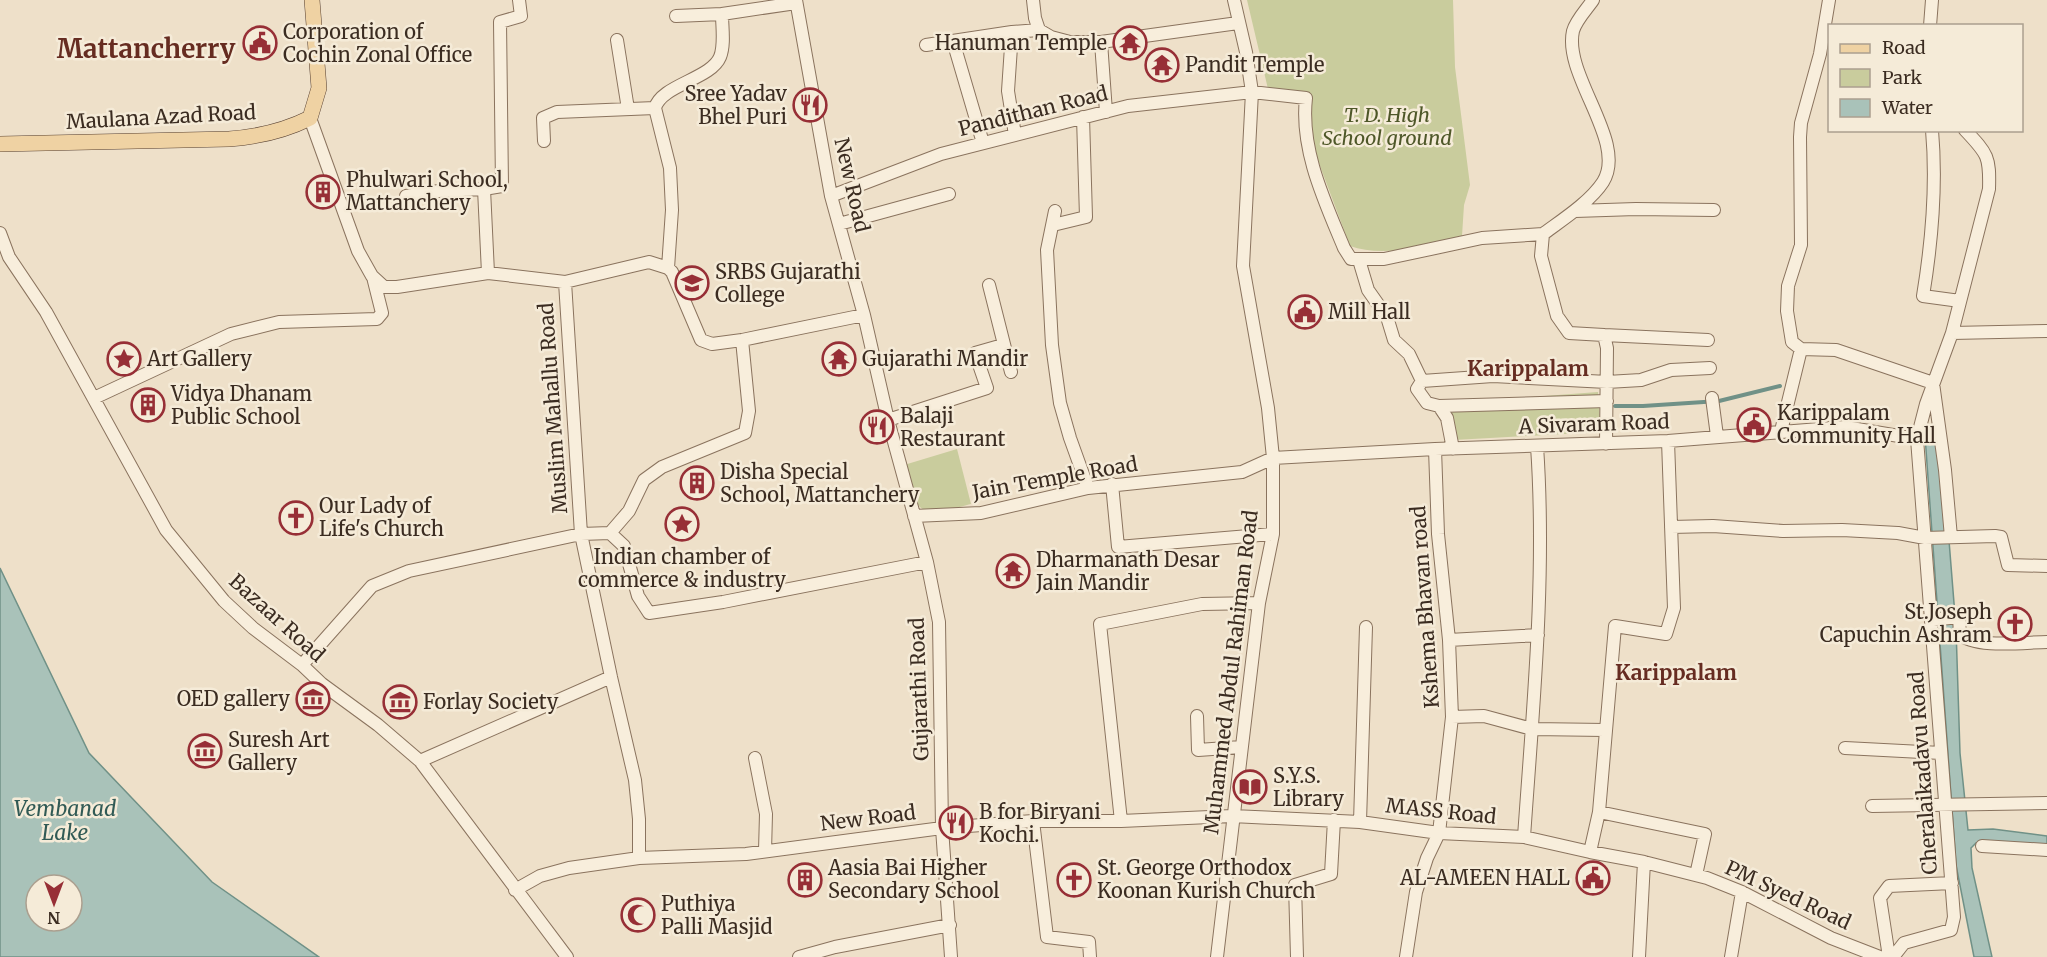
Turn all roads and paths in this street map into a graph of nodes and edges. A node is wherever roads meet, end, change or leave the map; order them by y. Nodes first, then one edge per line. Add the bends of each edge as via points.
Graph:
1 (312, 0) edge
2 (519, 0) edge
3 (1033, 0) edge
4 (1234, 0) edge
5 (1593, 0) edge
6 (1829, 0) edge
7 (1932, 0) edge
8 (796, 2) edge
9 (722, 15) junction
10 (676, 16) dead end
11 (1238, 23) junction
12 (1930, 24) edge
13 (1040, 30) junction
14 (1012, 32) junction
15 (617, 40) dead end
16 (953, 41) junction
17 (1101, 42) junction
18 (926, 45) dead end
19 (1252, 92) junction
20 (655, 108) junction
21 (628, 109) junction
22 (1106, 112) junction
23 (1083, 117) junction
24 (310, 118) junction
25 (1932, 132) edge
26 (1967, 132) edge
27 (1015, 135) junction
28 (544, 141) dead end
29 (983, 143) junction
30 (0, 144) edge
31 (484, 189) junction
32 (949, 194) dead end
33 (406, 196) dead end
34 (831, 196) junction
35 (1714, 210) dead end
36 (1055, 211) dead end
37 (1575, 211) junction
38 (840, 224) junction
39 (1053, 225) junction
40 (0, 233) edge
41 (1543, 234) junction
42 (1359, 260) junction
43 (668, 268) junction
44 (488, 273) junction
45 (372, 276) junction
46 (564, 282) junction
47 (989, 285) dead end
48 (1960, 301) junction
49 (864, 315) junction
50 (2047, 332) edge
51 (1952, 333) junction
52 (1604, 335) junction
53 (742, 340) junction
54 (1708, 340) dead end
55 (1004, 345) junction
56 (1801, 349) junction
57 (1710, 368) dead end
58 (1011, 372) dead end
59 (1422, 381) junction
60 (1607, 382) junction
61 (1933, 383) junction
62 (94, 398) junction
63 (1607, 401) junction
64 (1713, 402) dead end
65 (1439, 406) junction
66 (888, 420) junction
67 (1781, 431) junction
68 (1717, 436) junction
69 (1917, 439) junction
70 (1668, 441) junction
71 (1606, 444) junction
72 (1537, 446) junction
73 (1435, 449) junction
74 (1453, 449) junction
75 (1273, 458) junction
76 (1112, 484) junction
77 (1088, 488) junction
78 (914, 516) junction
79 (1671, 527) junction
80 (610, 533) junction
81 (581, 534) junction
82 (1273, 534) junction
83 (1951, 537) junction
84 (1927, 538) junction
85 (927, 562) junction
86 (2047, 566) edge
87 (1258, 603) junction
88 (1931, 620) junction
89 (1366, 627) dead end
90 (1538, 636) junction
91 (1449, 640) junction
92 (2047, 642) edge
93 (302, 665) junction
94 (611, 677) junction
95 (1197, 716) dead end
96 (1452, 717) junction
97 (1532, 729) junction
98 (1605, 730) junction
99 (1241, 747) junction
100 (1845, 748) dead end
101 (1941, 753) junction
102 (755, 758) dead end
103 (420, 761) junction
104 (2047, 803) edge
105 (1872, 806) dead end
106 (1948, 806) junction
107 (1599, 812) junction
108 (1232, 816) junction
109 (1334, 820) junction
110 (1033, 821) junction
111 (1121, 821) junction
112 (1360, 822) junction
113 (942, 828) junction
114 (1439, 833) junction
115 (1524, 837) junction
116 (1982, 846) dead end
117 (2047, 850) edge
118 (765, 851) junction
119 (1590, 852) junction
120 (639, 858) junction
121 (1644, 862) junction
122 (1696, 875) junction
123 (1952, 884) junction
124 (515, 890) junction
125 (1742, 892) junction
126 (950, 925) junction
127 (567, 957) edge
128 (799, 957) edge
129 (951, 957) edge
130 (1090, 957) edge
131 (1217, 957) edge
132 (1297, 957) edge
133 (1406, 957) edge
134 (1639, 957) edge
135 (1731, 957) edge
136 (1880, 957) edge
137 (1891, 957) edge

1 - 24 main road via 320,88
2 - 31 street via 521,16 500,22 502,186
3 - 13 street
4 - 11 street, Muhammed Abdul Rahiman Road
5 - 37 street via 1574,29 1572,42 1574,58 1606,143 1608,162 1603,181
6 - 56 street via 1800,136 1801,245 1788,286 1786,311 1792,342
7 - 12 street
8 - 9 street
8 - 34 street, New Road
9 - 10 street
9 - 20 street via 721,51 716,63 661,97
11 - 17 street
11 - 19 street, Muhammed Abdul Rahiman Road
13 - 14 street
13 - 17 street via 1070,42
14 - 16 street
14 - 27 street via 1008,91
15 - 21 street
16 - 18 street
16 - 29 street
17 - 22 street
19 - 22 street, Pandithan Road
19 - 42 street, Pandithan Road via 1306,99 1304,130 1317,177 1344,249 1351,259
19 - 75 street, Muhammed Abdul Rahiman Road via 1243,266
20 - 21 street
20 - 43 street via 670,168
21 - 28 street via 557,112 543,118
22 - 23 street, Pandithan Road
23 - 27 street, Pandithan Road
23 - 39 street via 1086,217
24 - 30 main road, Maulana Azad Road via 290,128 245,138
24 - 45 street via 358,251
25 - 48 street via 1932,245 1923,296
26 - 48 street, Cheralaikadavu Road via 1987,155 1990,167 1989,189
27 - 29 street, Pandithan Road
29 - 34 street, Pandithan Road via 941,154
31 - 33 street
31 - 44 street
32 - 38 street
34 - 38 street, New Road
35 - 37 street
36 - 39 street
37 - 41 street
38 - 49 street, New Road
39 - 77 street via 1047,250 1055,368 1060,404
40 - 62 street, Bazaar Road via 9,257 46,312
41 - 42 street via 1482,238 1384,259
41 - 52 street via 1541,256 1557,316 1569,333
42 - 59 street via 1368,291
43 - 46 street via 649,262
43 - 53 street via 700,340 712,344
44 - 45 street, Muslim Mahallu Road via 397,287 384,286
44 - 46 street, Muslim Mahallu Road
45 - 62 street via 382,313 377,319 279,322 231,334
46 - 81 street, Muslim Mahallu Road
47 - 55 street
48 - 51 street, Cheralaikadavu Road
49 - 53 street
49 - 66 street, New Road
50 - 51 street
51 - 61 street, Cheralaikadavu Road
52 - 54 street
52 - 60 street
53 - 80 street via 749,411 745,433 662,467 644,480 629,512
55 - 58 street
55 - 66 street via 975,353 987,388
56 - 61 street via 1836,350
56 - 67 street
57 - 60 street via 1671,370 1641,380
59 - 60 street via 1493,376
59 - 65 street via 1417,389 1427,403
60 - 63 street
61 - 69 street, Cheralaikadavu Road
61 - 83 street
62 - 93 street, Bazaar Road via 166,530 224,601
63 - 65 street
63 - 71 street
64 - 68 street
65 - 74 street
66 - 78 street, New Road
67 - 68 street, A Sivaram Road
67 - 69 street, A Sivaram Road via 1845,427
68 - 70 street, A Sivaram Road
69 - 84 street, Cheralaikadavu Road
70 - 71 street, A Sivaram Road
70 - 79 street
71 - 72 street, A Sivaram Road
72 - 74 street, A Sivaram Road
72 - 90 street via 1541,504
73 - 74 street, A Sivaram Road
73 - 75 street, A Sivaram Road
73 - 91 street, Kshema Bhavan road via 1438,534
75 - 76 street, Jain Temple Road via 1242,472
75 - 82 street, Muhammed Abdul Rahiman Road
76 - 77 street, Jain Temple Road
76 - 82 street via 1118,547
77 - 78 street, Jain Temple Road via 981,513
78 - 85 street, Gujarathi Road
79 - 84 street via 1842,530
79 - 98 street via 1674,608 1666,634 1615,626
80 - 81 street
80 - 85 street via 624,546 638,596 649,613
81 - 93 street via 409,571 372,586
81 - 94 street, Muslim Mahallu Road
82 - 87 street, Muhammed Abdul Rahiman Road
83 - 84 street
83 - 86 street via 2001,537 2008,566
84 - 88 street, Cheralaikadavu Road
85 - 113 street, Gujarathi Road via 939,622
87 - 99 street, Muhammed Abdul Rahiman Road
87 - 111 street via 1202,604 1100,624
88 - 92 street via 1959,617 1960,634 1970,641
88 - 101 street, Cheralaikadavu Road
89 - 112 street
90 - 91 street
90 - 97 street
91 - 96 street, Kshema Bhavan road
93 - 103 street, Bazaar Road
94 - 103 street
94 - 120 street, Muslim Mahallu Road via 635,780
95 - 99 street via 1198,750
96 - 97 street via 1484,716
96 - 114 street, Kshema Bhavan road
97 - 98 street
97 - 115 street
98 - 107 street
99 - 108 street, Muhammed Abdul Rahiman Road
100 - 101 street
101 - 106 street, Cheralaikadavu Road
102 - 118 street via 766,814
103 - 124 street, Bazaar Road
104 - 106 street
105 - 106 street
106 - 123 street, Cheralaikadavu Road
107 - 119 street
107 - 122 street via 1706,834
108 - 109 street, MASS Road
108 - 111 street, New Road
108 - 131 street, Muhammed Abdul Rahiman Road
109 - 112 street, MASS Road
109 - 132 street via 1331,874 1295,885
110 - 111 street, New Road
110 - 113 street, New Road
110 - 130 street via 1047,937 1089,942
112 - 114 street, MASS Road
113 - 118 street, New Road
113 - 126 street, Gujarathi Road
114 - 115 street, MASS Road
114 - 133 street, Kshema Bhavan road via 1416,892
115 - 119 street, MASS Road
116 - 117 street
118 - 120 street, New Road
119 - 121 street, MASS Road
120 - 124 street, New Road via 569,867 540,876
121 - 122 street, PM Syed Road
121 - 134 street
122 - 125 street, PM Syed Road
123 - 137 street, Cheralaikadavu Road via 1951,930 1904,943
123 - 137 street via 1889,886 1880,898
124 - 127 street, Bazaar Road
125 - 135 street
125 - 136 street, PM Syed Road via 1831,938
126 - 128 street
126 - 129 street, Gujarathi Road

